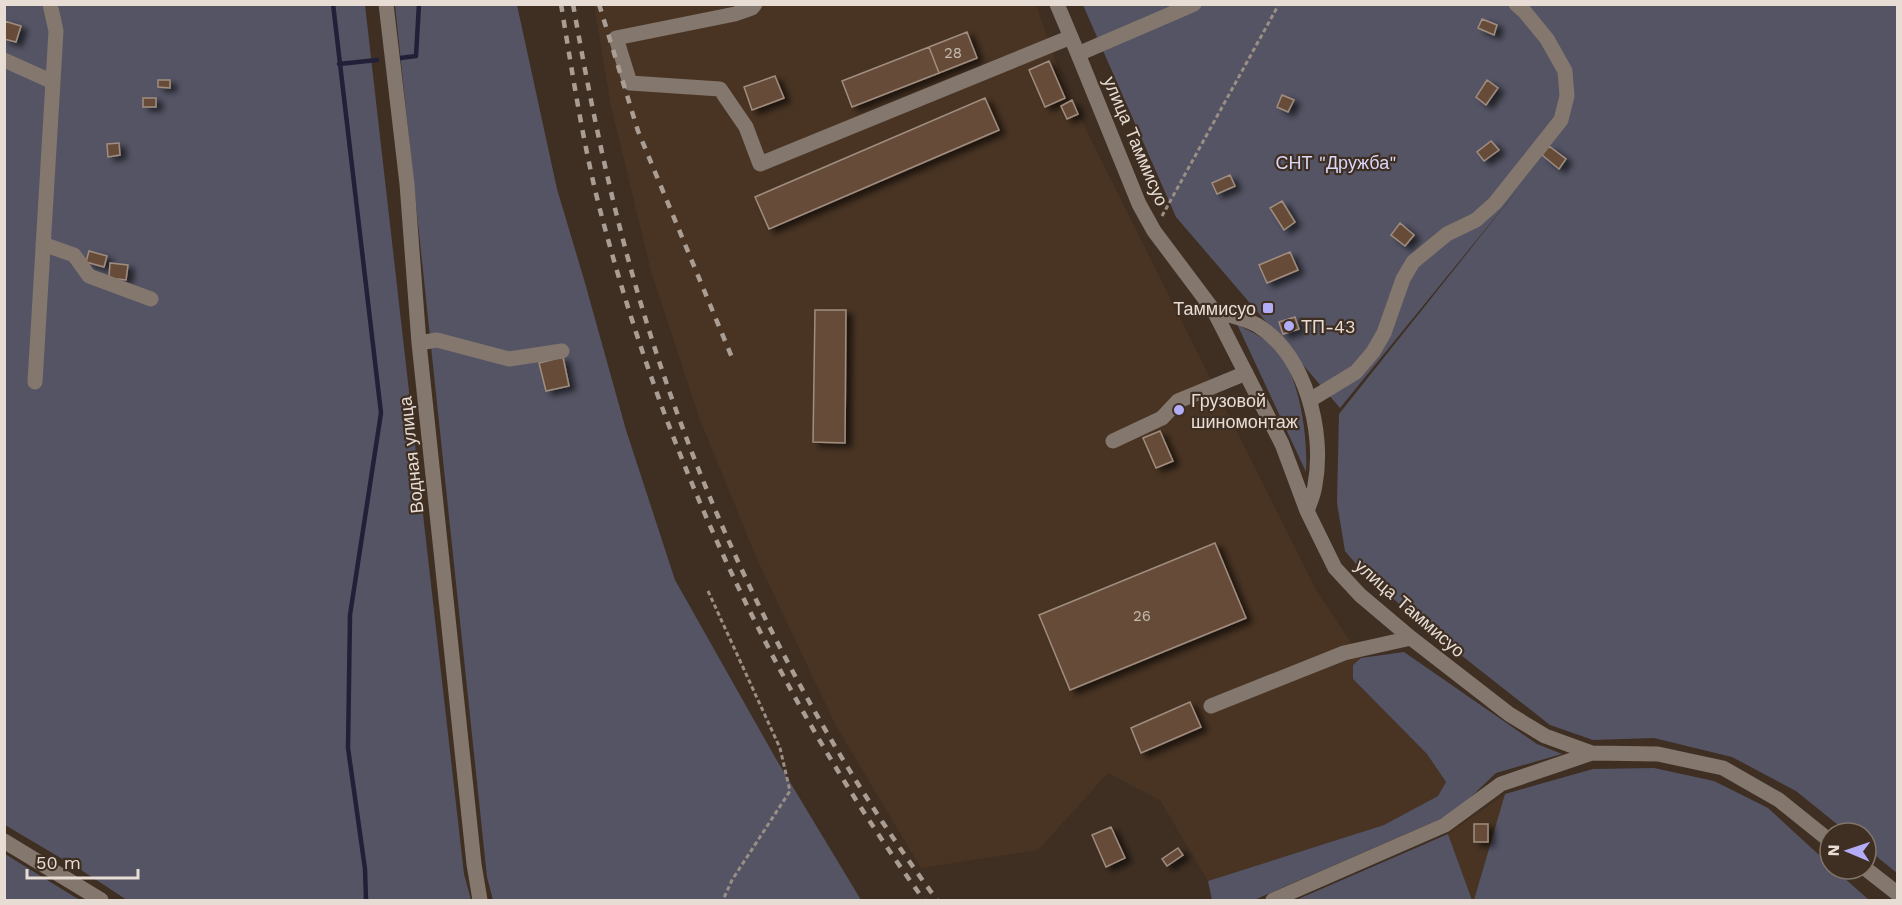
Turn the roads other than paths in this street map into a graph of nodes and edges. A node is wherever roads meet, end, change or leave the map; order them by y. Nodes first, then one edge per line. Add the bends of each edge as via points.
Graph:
1 (50, 4) edge
2 (386, 4) edge
3 (755, 4) edge
4 (1057, 4) edge
5 (1194, 4) edge
6 (1516, 4) edge
7 (1071, 37) junction
8 (1078, 54) junction
9 (4, 60) edge
10 (52, 82) junction
11 (43, 244) junction
12 (151, 299) dead end
13 (1214, 311) junction
14 (419, 343) junction
15 (562, 351) dead end
16 (1245, 373) junction
17 (35, 382) dead end
18 (1310, 400) junction
19 (1113, 441) dead end
20 (1307, 511) junction
21 (1411, 638) junction
22 (1211, 706) dead end
23 (1592, 753) junction
24 (1818, 831) edge
25 (4, 841) edge
26 (1878, 878) edge
27 (1898, 894) edge
28 (101, 900) edge
29 (480, 900) edge
30 (1272, 900) edge

1 - 10 street via 56,31
2 - 14 street, Водная улица via 407,184
3 - 7 street via 735,14 616,38 630,83 720,89 746,127 760,164
4 - 7 street, улица Таммисуо
5 - 8 street
6 - 18 street via 1548,39 1565,71 1568,96 1561,120 1495,203 1413,262 1384,333 1356,372
7 - 8 street, улица Таммисуо
8 - 13 street, улица Таммисуо via 1138,204
9 - 10 street
10 - 11 street
11 - 12 street via 74,255 90,276
11 - 17 street
13 - 16 street, улица Таммисуо
13 - 18 street via 1245,320 1270,334 1289,354
14 - 15 street via 437,340 509,359
14 - 29 street, Водная улица
16 - 19 street via 1178,401 1162,418
16 - 20 street, улица Таммисуо via 1282,444
18 - 20 street via 1317,464 1315,488
20 - 21 street, улица Таммисуо via 1335,568
21 - 22 street via 1344,653
21 - 23 street, улица Таммисуо via 1509,714 1545,735
23 - 24 street, улица Таммисуо via 1658,754 1723,768 1779,800
23 - 30 street via 1501,784 1446,825
25 - 28 street
26 - 27 street

